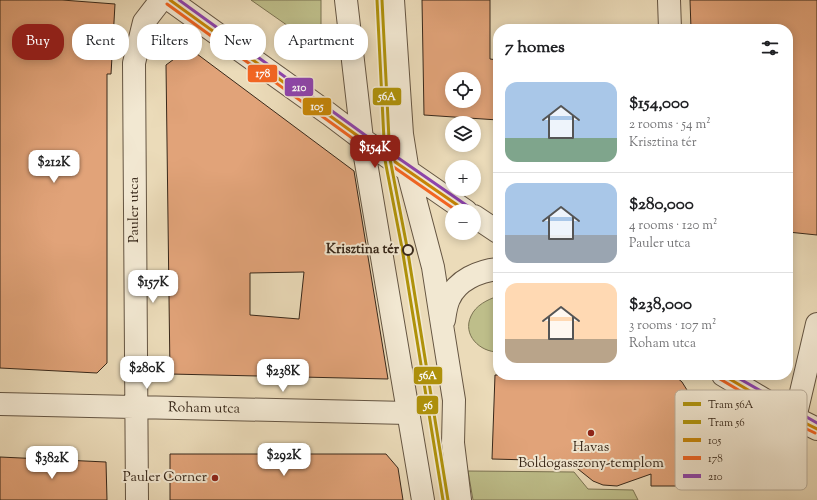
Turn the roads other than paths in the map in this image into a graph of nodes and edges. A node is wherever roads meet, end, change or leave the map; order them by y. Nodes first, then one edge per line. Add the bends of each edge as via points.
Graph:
1 (161, 0) edge
2 (170, 0) edge
3 (346, 0) edge
4 (392, 0) edge
5 (669, 0) edge
6 (670, 24) edge
7 (362, 139) junction
8 (408, 172) junction
9 (456, 204) edge
10 (481, 221) edge
11 (493, 229) edge
12 (493, 270) edge
13 (817, 324) edge
14 (442, 325) junction
15 (730, 380) edge
16 (747, 390) edge
17 (802, 390) edge
18 (0, 404) edge
19 (147, 407) junction
20 (408, 413) junction
21 (807, 423) edge
22 (817, 428) edge
23 (137, 500) edge
24 (423, 500) edge
25 (460, 500) edge

1 - 19 street, Pauler utca via 144,22 134,63
2 - 7 street
3 - 7 street
4 - 8 street via 402,134
5 - 6 street
7 - 8 street
7 - 20 street
8 - 9 street
8 - 14 street via 433,267
10 - 11 street
12 - 14 street via 469,277 459,286 449,298
13 - 17 street
14 - 25 street via 454,400 453,443
15 - 16 street
18 - 19 street, Roham utca
19 - 20 street, Roham utca
19 - 23 street, Pauler utca
20 - 24 street
21 - 22 street

